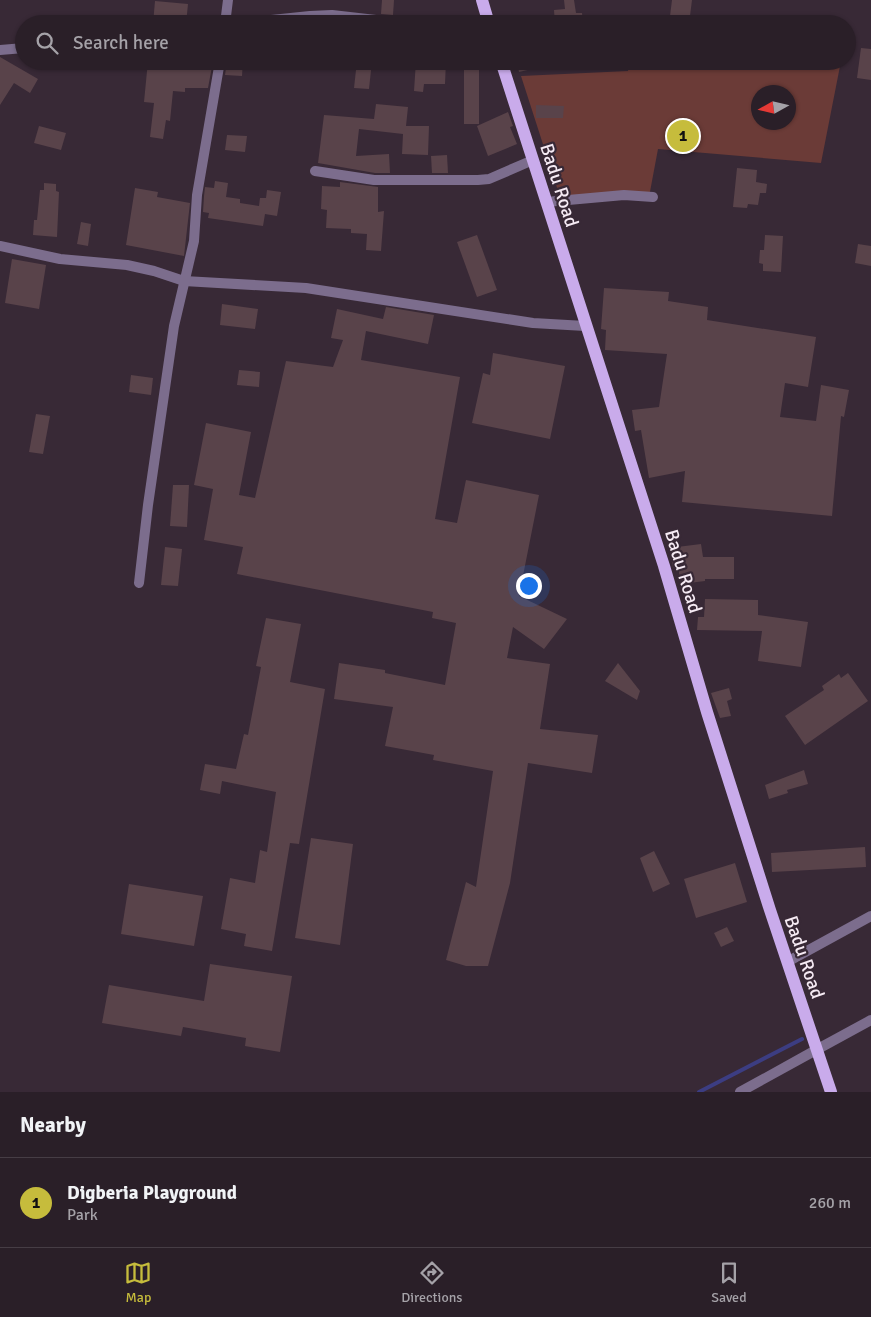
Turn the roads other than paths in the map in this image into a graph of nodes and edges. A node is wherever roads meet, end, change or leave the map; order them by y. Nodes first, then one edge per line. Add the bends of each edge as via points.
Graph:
1 (228, 0) edge
2 (482, 0) edge
3 (226, 15) edge
4 (486, 15) edge
5 (15, 49) edge
6 (0, 50) edge
7 (218, 70) edge
8 (504, 70) edge
9 (533, 160) junction
10 (315, 171) dead end
11 (653, 197) dead end
12 (546, 202) junction
13 (0, 246) edge
14 (184, 282) junction
15 (585, 326) junction
16 (139, 583) dead end
17 (871, 916) edge
18 (788, 962) junction
19 (871, 1020) edge
20 (816, 1050) junction
21 (740, 1092) edge
22 (831, 1092) edge

1 - 3 street
2 - 4 main road
5 - 6 street
7 - 14 street via 196,195 194,241
8 - 9 main road, Badu Road
9 - 10 street via 489,179 478,180 374,180
9 - 12 main road, Badu Road
11 - 12 street via 624,195
12 - 15 main road, Badu Road
13 - 14 street via 60,259 127,265
14 - 15 street via 306,288 533,323
14 - 16 street via 173,336
15 - 18 main road, Badu Road
17 - 18 street
18 - 20 main road, Badu Road
19 - 20 street
20 - 21 street
20 - 22 main road, Badu Road

